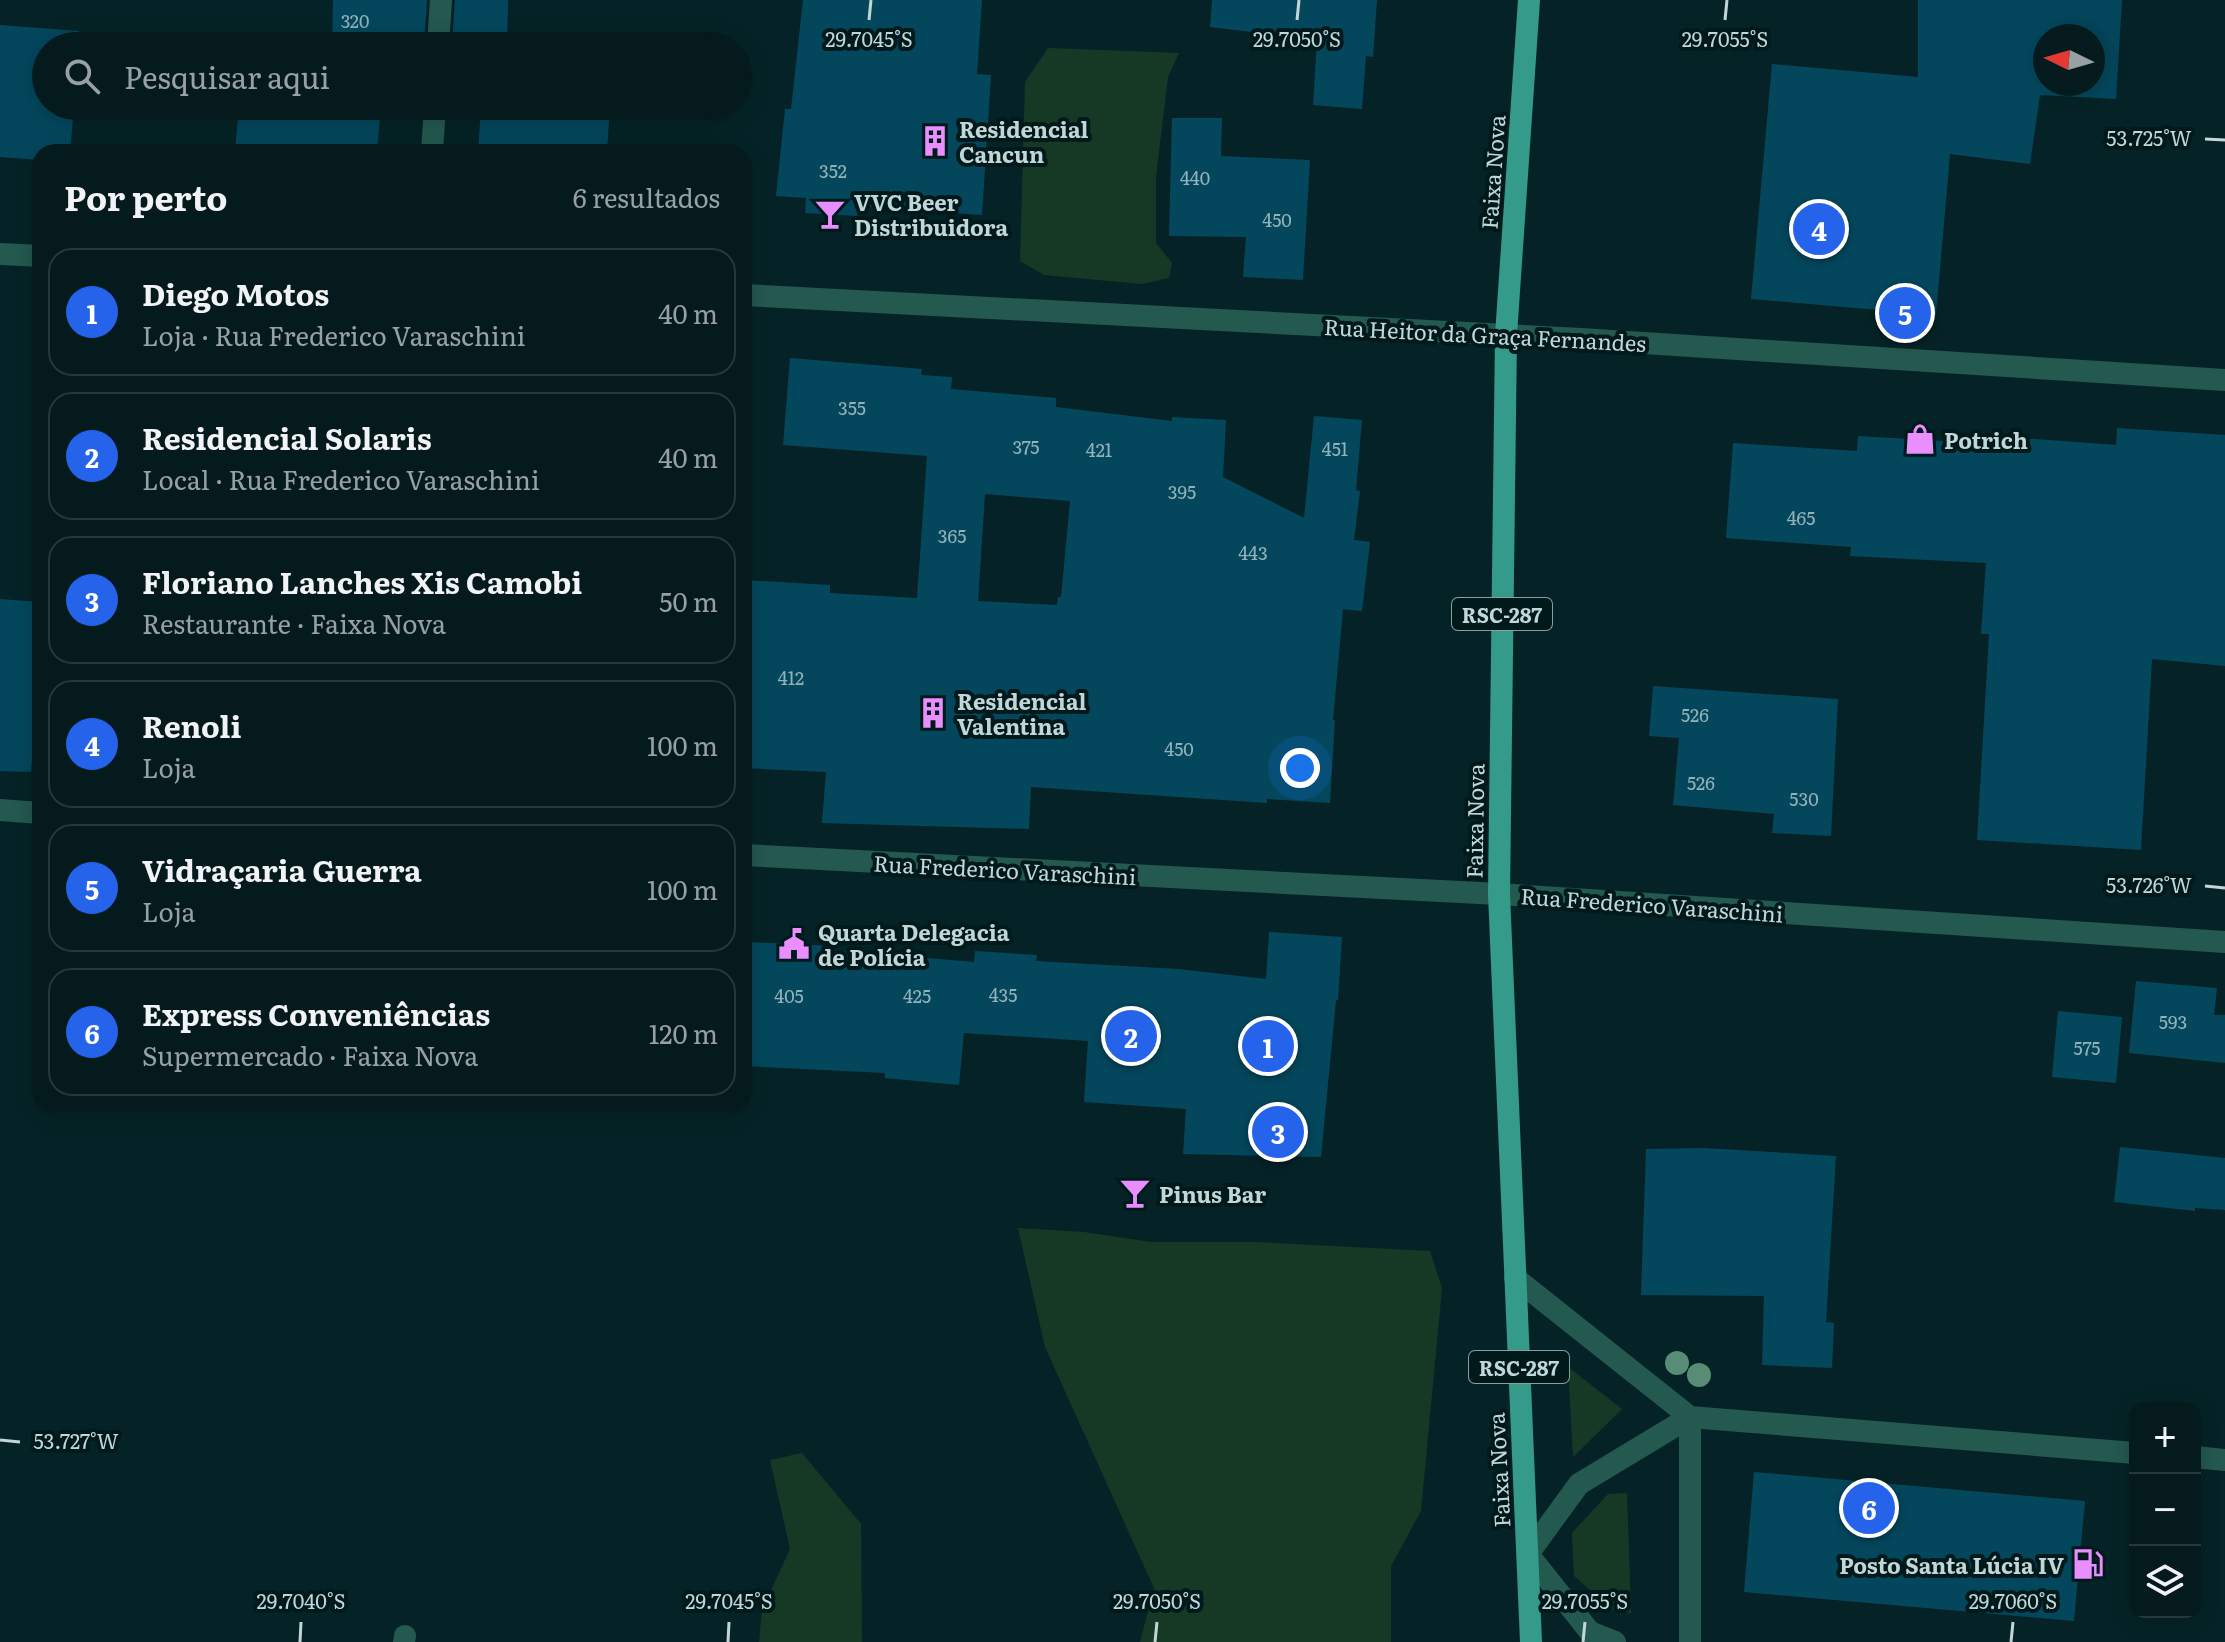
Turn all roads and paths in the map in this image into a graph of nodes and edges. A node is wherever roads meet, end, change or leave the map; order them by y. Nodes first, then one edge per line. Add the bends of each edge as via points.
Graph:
1 (441, 0) edge
2 (1529, 0) edge
3 (439, 32) edge
4 (434, 120) edge
5 (433, 144) edge
6 (0, 254) edge
7 (32, 256) edge
8 (752, 295) edge
9 (1506, 335) junction
10 (2225, 380) edge
11 (0, 810) edge
12 (32, 812) edge
13 (752, 855) edge
14 (1499, 894) junction
15 (2225, 942) edge
16 (1515, 1278) junction
17 (1690, 1417) junction
18 (2129, 1453) edge
19 (2201, 1458) edge
20 (2225, 1460) edge
21 (1528, 1554) junction
22 (1531, 1642) edge
23 (1615, 1642) edge
24 (1690, 1642) edge

1 - 3 street
2 - 9 highway, Faixa Nova / RSC-287
4 - 5 street
6 - 7 street
8 - 9 street, Rua Heitor da Graça Fernandes
9 - 10 street, Rua Heitor da Graça Fernandes
9 - 14 highway, Faixa Nova / RSC-287
11 - 12 street
13 - 14 street, Rua Frederico Varaschini
14 - 15 street, Rua Frederico Varaschini
14 - 16 highway, Faixa Nova / RSC-287
16 - 17 street
16 - 21 highway, Faixa Nova / RSC-287
17 - 18 street
17 - 21 street via 1579,1484
17 - 24 street
19 - 20 street
21 - 22 highway, Faixa Nova / RSC-287
21 - 23 street via 1590,1632

